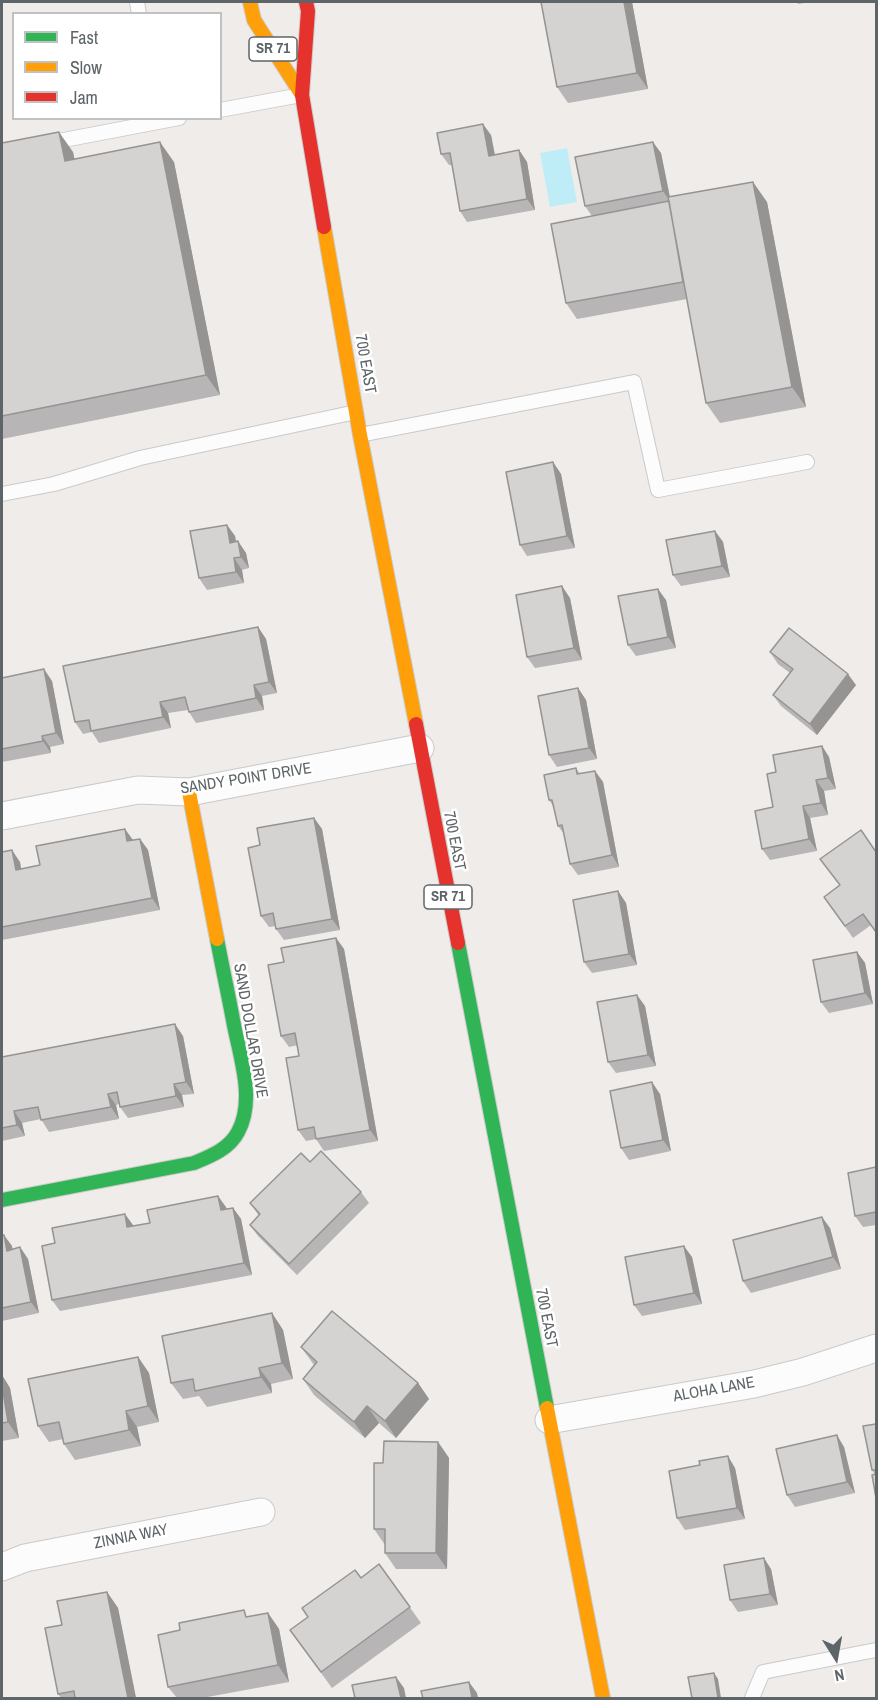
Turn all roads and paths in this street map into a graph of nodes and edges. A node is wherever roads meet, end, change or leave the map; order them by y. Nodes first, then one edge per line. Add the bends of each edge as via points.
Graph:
1 (250, 2) edge
2 (306, 2) edge
3 (302, 95) junction
4 (222, 110) edge
5 (159, 120) edge
6 (32, 146) edge
7 (356, 412) junction
8 (360, 435) junction
9 (807, 462) dead end
10 (2, 494) edge
11 (420, 748) junction
12 (189, 792) junction
13 (2, 816) edge
14 (2, 1200) edge
15 (876, 1348) edge
16 (549, 1420) junction
17 (261, 1512) dead end
18 (2, 1567) edge
19 (876, 1650) edge
20 (603, 1698) edge
21 (752, 1698) edge

1 - 3 main road, 700 EAST / SR 71 via 254,20
2 - 3 main road, 700 EAST / SR 71
3 - 4 lane
3 - 7 main road, 700 EAST / SR 71
5 - 6 lane
7 - 8 main road, 700 EAST / SR 71
7 - 10 lane via 140,458 54,484
8 - 9 lane via 634,382 658,490
8 - 11 main road, 700 EAST / SR 71
11 - 12 street, SANDY POINT DRIVE
11 - 16 main road, 700 EAST / SR 71
12 - 13 street, SANDY POINT DRIVE via 138,790
12 - 14 main road, SAND DOLLAR DRIVE via 245,1083 247,1105 242,1126 231,1144 194,1163
15 - 16 street, ALOHA LANE via 754,1384
16 - 20 main road, 700 EAST / SR 71
17 - 18 street, ZINNIA WAY via 25,1558
19 - 21 lane via 764,1672

